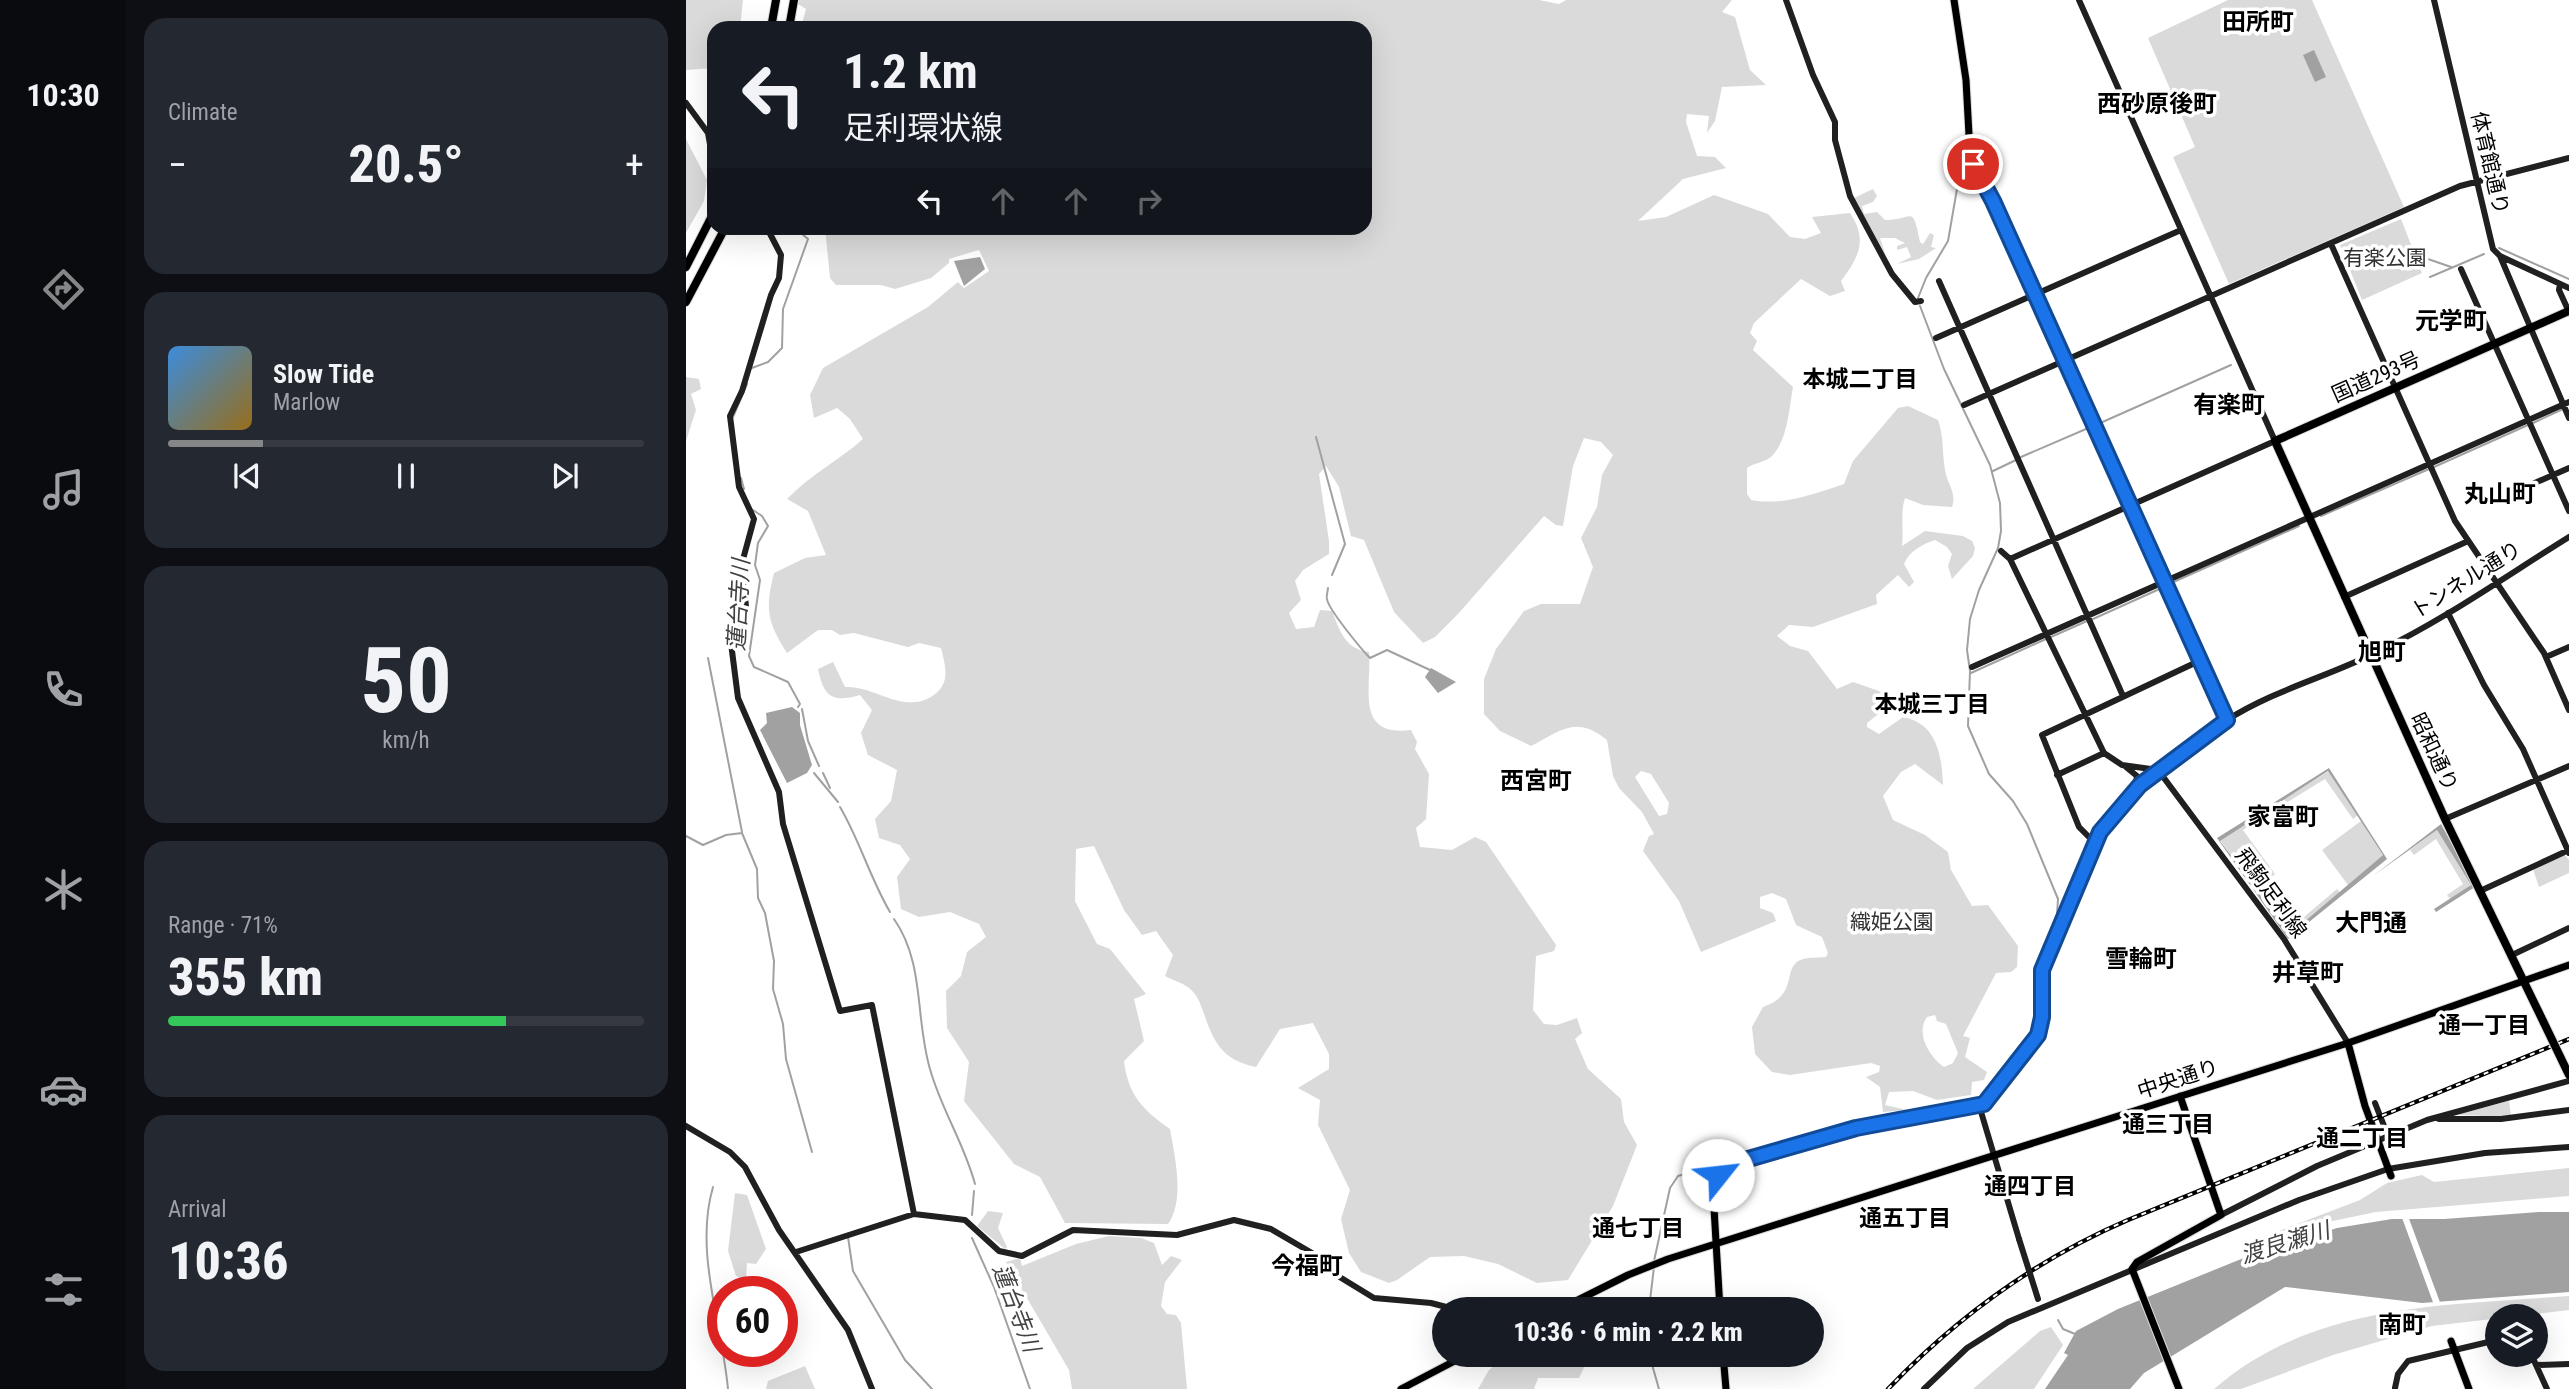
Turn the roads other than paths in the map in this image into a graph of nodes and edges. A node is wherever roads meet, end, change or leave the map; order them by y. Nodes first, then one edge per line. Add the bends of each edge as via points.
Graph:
1 (776, 0) edge
2 (794, 0) edge
3 (1787, 0) edge
4 (1954, 0) edge
5 (2079, 0) edge
6 (2434, 0) edge
7 (772, 21) edge
8 (790, 21) edge
9 (686, 103) edge
10 (707, 132) edge
11 (2569, 158) edge
12 (2476, 180) junction
13 (707, 226) edge
14 (2180, 230) junction
15 (721, 235) edge
16 (771, 235) edge
17 (2331, 244) junction
18 (2500, 256) junction
19 (686, 267) edge
20 (2461, 269) dead end
21 (1939, 281) dead end
22 (2560, 284) junction
23 (2569, 288) edge
24 (2034, 294) junction
25 (2210, 297) junction
26 (687, 300) edge
27 (1921, 301) dead end
28 (2569, 311) edge
29 (1959, 328) junction
30 (2529, 328) junction
31 (1936, 338) dead end
32 (2494, 344) junction
33 (2064, 360) junction
34 (2395, 388) junction
35 (1989, 394) junction
36 (2566, 403) edge
37 (1964, 405) dead end
38 (2569, 418) edge
39 (2528, 420) junction
40 (2275, 441) junction
41 (2429, 464) junction
42 (2569, 468) edge
43 (2553, 475) junction
44 (2521, 489) dead end
45 (2129, 506) junction
46 (2569, 511) edge
47 (2309, 517) junction
48 (2569, 537) edge
49 (2054, 539) junction
50 (2466, 542) junction
51 (2001, 551) dead end
52 (2010, 559) junction
53 (2164, 582) junction
54 (2495, 583) junction
55 (2344, 597) junction
56 (2448, 613) junction
57 (2088, 615) junction
58 (2047, 634) junction
59 (2569, 647) edge
60 (2370, 655) junction
61 (2546, 657) junction
62 (2199, 661) junction
63 (1972, 667) dead end
64 (2123, 696) junction
65 (2569, 710) edge
66 (2085, 713) junction
67 (2227, 720) junction
68 (2105, 752) junction
69 (2125, 766) junction
70 (2569, 766) edge
71 (2158, 769) junction
72 (2057, 775) junction
73 (2537, 780) junction
74 (2135, 790) junction
75 (2445, 819) junction
76 (2094, 842) junction
77 (2569, 851) edge
78 (2480, 891) junction
79 (2569, 928) edge
80 (2512, 956) junction
81 (2569, 965) edge
82 (2525, 982) junction
83 (2348, 1043) junction
84 (2569, 1075) edge
85 (2569, 1081) edge
86 (2180, 1096) junction
87 (2375, 1103) dead end
88 (1979, 1105) junction
89 (2569, 1110) edge
90 (2456, 1115) junction
91 (686, 1126) edge
92 (2388, 1136) junction
93 (2378, 1140) junction
94 (2569, 1147) edge
95 (1995, 1157) junction
96 (2389, 1172) junction
97 (914, 1214) junction
98 (2221, 1215) junction
99 (1715, 1244) junction
100 (796, 1252) junction
101 (2133, 1271) junction
102 (1584, 1297) edge
103 (1719, 1297) edge
104 (1432, 1303) edge
105 (2040, 1307) junction
106 (2485, 1341) edge
107 (2452, 1345) junction
108 (2569, 1364) edge
109 (2548, 1365) edge
110 (1443, 1367) edge
111 (1724, 1367) edge
112 (2538, 1367) edge
113 (2395, 1388) edge
114 (872, 1389) edge
115 (1401, 1389) edge
116 (1726, 1389) edge
117 (1924, 1389) edge
118 (2179, 1389) edge
119 (2469, 1389) edge
120 (2547, 1389) edge

1 - 7 highway
2 - 8 highway
3 - 27 street via 1833,117 1850,197 1892,274 1909,298
4 - 24 main road via 1966,80 1969,150
5 - 14 street
6 - 12 street, 体育館通り
9 - 10 street
11 - 12 street
12 - 17 street
12 - 18 street, 体育館通り via 2491,243
13 - 19 highway
14 - 24 street
14 - 25 street
15 - 26 highway
16 - 97 street via 781,255 779,278 730,416 734,464 744,503 754,519 742,563 746,607 731,643 735,686 779,792 783,824 840,1011 872,1005
17 - 25 street
17 - 34 street
18 - 22 street
18 - 30 street, 体育館通り
20 - 32 street
21 - 29 street
22 - 23 street
22 - 28 street
24 - 29 street
24 - 33 main road
25 - 33 street
25 - 40 street
28 - 30 highway, 国道293号
29 - 31 street
29 - 35 street
30 - 32 highway, 国道293号
30 - 36 street, 体育館通り
32 - 34 highway, 国道293号
32 - 39 street
33 - 35 street
33 - 45 main road
34 - 40 highway, 国道293号
34 - 41 street
35 - 37 street
35 - 49 street
36 - 38 street, 体育館通り
36 - 39 street
39 - 41 street
39 - 43 street
40 - 45 street
40 - 47 highway, 昭和通り
41 - 47 street
41 - 50 street
42 - 43 street
43 - 44 street
43 - 46 street
45 - 49 street
45 - 53 main road
47 - 53 street
47 - 55 highway, 昭和通り
48 - 54 street, トンネル通り
49 - 52 street
49 - 57 street
50 - 54 street
50 - 55 street
51 - 52 street
52 - 58 street
53 - 57 street
53 - 62 main road
54 - 56 street, トンネル通り
54 - 61 street
55 - 60 highway, 昭和通り
56 - 60 street, トンネル通り
56 - 73 street
57 - 58 street
57 - 64 street
58 - 63 street
58 - 66 street
59 - 61 street
60 - 67 street, トンネル通り via 2257,701
60 - 75 highway, 昭和通り
61 - 65 street
62 - 64 street
62 - 67 main road
64 - 66 street
66 - 68 street
66 - 72 street via 2042,735
67 - 71 main road
68 - 69 street
68 - 72 street
69 - 71 street
69 - 74 street via 2137,776
70 - 73 street
71 - 74 main road
71 - 83 street, 飛駒足利線 via 2284,939
72 - 76 street via 2079,827
73 - 75 street
73 - 77 street
74 - 76 main road
75 - 78 highway, 昭和通り
76 - 88 main road via 2042,970 2038,1035 1994,1094
77 - 78 street
78 - 80 highway, 昭和通り
79 - 80 street
80 - 82 highway, 昭和通り
81 - 82 main road, 中央通り
82 - 83 main road, 中央通り
82 - 84 highway, 昭和通り, bridge
83 - 86 main road, 中央通り
83 - 93 main road
85 - 90 street
86 - 95 main road, 中央通り
86 - 98 main road
87 - 92 street
88 - 95 street
88 - 99 main road via 1856,1128 1728,1165 1713,1187
89 - 90 street via 2501,1119
90 - 92 street via 2434,1117
91 - 100 street via 739,1159
92 - 93 street
93 - 96 main road
93 - 98 street
94 - 96 street via 2485,1153
95 - 99 main road, 中央通り
95 - 105 street, bridge
96 - 101 street via 2299,1200
97 - 100 street
97 - 104 street via 965,1220 999,1251 1022,1256 1073,1230 1177,1235 1225,1222 1255,1223 1312,1253 1374,1298
98 - 101 main road via 2137,1262
99 - 102 main road, 中央通り via 1628,1275
99 - 103 main road
100 - 114 street via 848,1330
101 - 105 street
101 - 118 main road
105 - 117 street via 1982,1337
106 - 107 street
107 - 113 street via 2408,1361
107 - 119 main road
108 - 109 street
110 - 115 main road
111 - 116 main road
112 - 120 street

